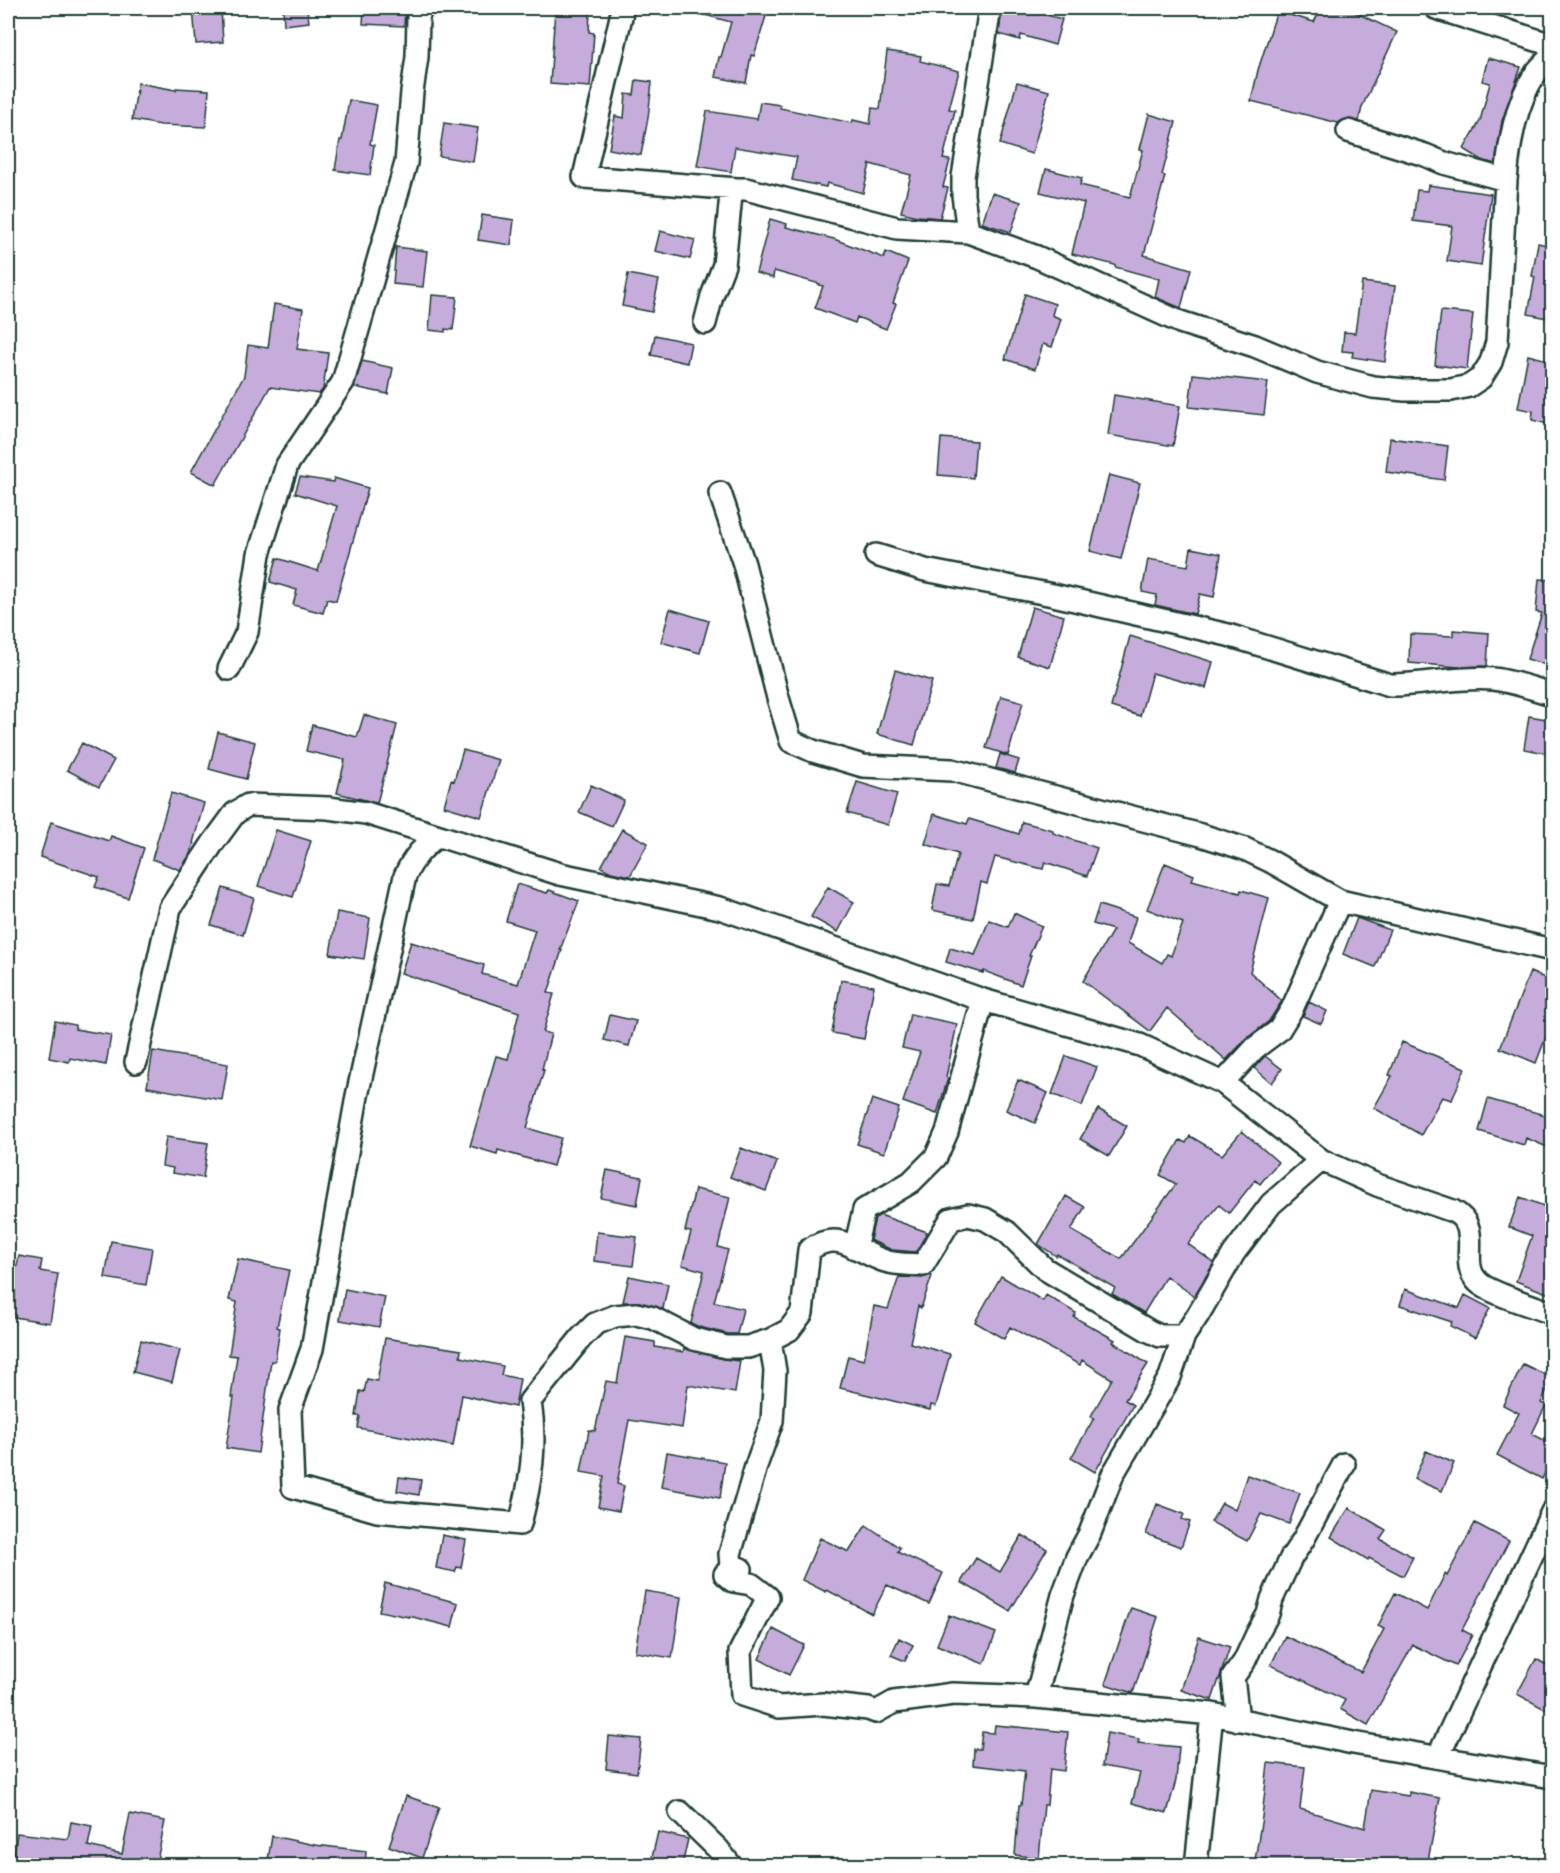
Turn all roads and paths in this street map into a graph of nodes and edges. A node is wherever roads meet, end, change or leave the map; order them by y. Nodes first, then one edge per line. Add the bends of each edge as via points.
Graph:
1 (421, 8) edge
2 (623, 8) edge
3 (990, 8) edge
4 (1436, 8) edge
5 (1552, 45) edge
6 (1552, 56) edge
7 (1348, 131) dead end
8 (1506, 180) junction
9 (737, 189) junction
10 (968, 232) junction
11 (705, 323) dead end
12 (720, 493) dead end
13 (876, 555) dead end
14 (229, 669) dead end
15 (1552, 694) edge
16 (437, 836) junction
17 (1340, 901) junction
18 (1552, 950) edge
19 (983, 1000) junction
20 (136, 1062) dead end
21 (1223, 1083) junction
22 (1321, 1160) junction
23 (855, 1248) junction
24 (1552, 1313) edge
25 (1184, 1336) junction
26 (770, 1340) junction
27 (1344, 1464) dead end
28 (1552, 1512) edge
29 (1036, 1697) junction
30 (1212, 1714) junction
31 (1238, 1720) junction
32 (1438, 1757) junction
33 (1552, 1777) edge
34 (680, 1812) dead end
35 (731, 1866) edge
36 (1196, 1866) edge

1 - 14 street via 406,163 343,382 287,465 259,554 247,632
2 - 9 street via 584,177
3 - 10 street via 963,177
4 - 5 street
6 - 8 street via 1525,92 1514,128
7 - 8 street
8 - 10 street via 1497,342 1481,378 1451,390 1373,387 1317,372 1255,346 1180,322 1037,257
9 - 10 street via 897,228
9 - 11 street via 731,195 724,265
12 - 17 street via 744,564 791,741 863,766 952,770 1201,835 1245,849
13 - 15 street via 925,570 1228,635 1390,685 1479,678
16 - 19 street via 560,874 720,908
16 - 20 street via 347,810 248,806 235,813 170,908
16 - 26 street via 412,860 405,876 357,1096 312,1349 290,1410 293,1487 377,1511 520,1524 530,1485 534,1429 531,1401 595,1324 615,1316 636,1314 653,1318 694,1339 726,1347 748,1347
17 - 18 street
17 - 21 street via 1280,1030 1255,1048
19 - 21 street via 1140,1045
19 - 23 street via 947,1132 936,1157 911,1182 864,1210
21 - 22 street
22 - 24 street via 1464,1216 1469,1229 1470,1267 1476,1281
22 - 25 street via 1271,1204 1234,1253
23 - 25 street via 886,1262 923,1265 951,1220 968,1215 985,1219 1007,1232 1045,1269 1149,1331 1160,1336
23 - 26 street via 840,1240 820,1242 809,1250 802,1312 789,1329
25 - 29 street via 1170,1377 1113,1474 1077,1557
26 - 29 street via 775,1371 772,1421 730,1554 730,1564 741,1569 724,1574 734,1581 752,1584 768,1597 740,1653 742,1695 779,1707 823,1704 876,1712 894,1701 953,1694
27 - 31 street via 1291,1558 1269,1614 1233,1677
28 - 32 street
29 - 30 street
30 - 31 street
30 - 36 street
31 - 32 street
32 - 33 street
34 - 35 street

